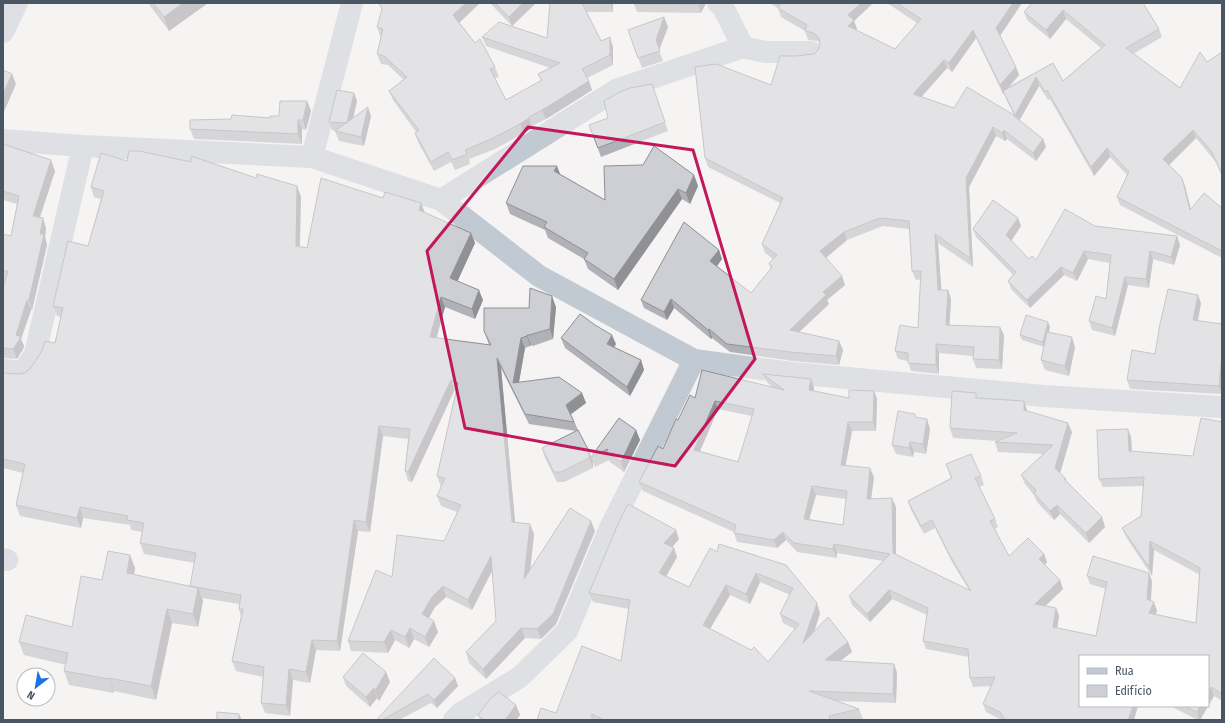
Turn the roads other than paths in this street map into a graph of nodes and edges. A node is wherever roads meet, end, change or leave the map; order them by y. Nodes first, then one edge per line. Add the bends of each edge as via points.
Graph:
1 (17, 3) edge
2 (352, 3) edge
3 (718, 3) edge
4 (3, 32) edge
5 (743, 47) junction
6 (811, 52) dead end
7 (3, 140) edge
8 (83, 146) junction
9 (312, 157) junction
10 (441, 200) junction
11 (694, 360) junction
12 (3, 370) edge
13 (1222, 407) edge
14 (454, 720) edge

1 - 4 street
2 - 9 street
3 - 5 street via 723,7
5 - 6 street via 765,52
5 - 10 street via 616,90
7 - 8 street
8 - 9 street
8 - 12 street via 35,354 22,372
9 - 10 street
10 - 11 street via 539,276
11 - 13 street via 792,373 1036,396
11 - 14 street via 610,528 567,631 520,677 461,713

